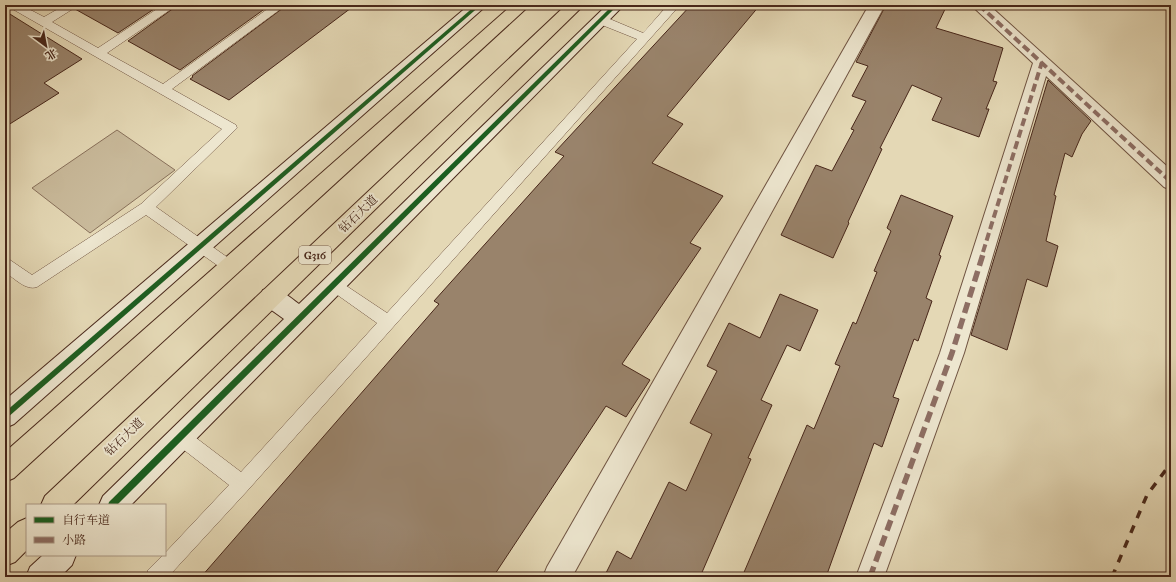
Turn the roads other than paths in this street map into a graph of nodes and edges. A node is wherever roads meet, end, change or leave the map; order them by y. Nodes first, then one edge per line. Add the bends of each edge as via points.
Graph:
1 (13, 5) edge
2 (73, 5) edge
3 (171, 5) edge
4 (280, 5) edge
5 (479, 5) edge
6 (522, 5) edge
7 (576, 5) edge
8 (616, 5) edge
9 (674, 5) edge
10 (877, 5) edge
11 (979, 5) edge
12 (601, 20) junction
13 (44, 22) junction
14 (645, 38) junction
15 (99, 54) junction
16 (1042, 62) junction
17 (163, 90) junction
18 (1171, 182) edge
19 (146, 208) junction
20 (201, 247) junction
21 (5, 264) edge
22 (229, 266) junction
23 (334, 286) junction
24 (271, 297) junction
25 (300, 318) junction
26 (388, 322) junction
27 (5, 416) edge
28 (180, 437) junction
29 (5, 469) edge
30 (242, 484) junction
31 (55, 504) edge
32 (113, 504) edge
33 (26, 532) edge
34 (5, 552) edge
35 (61, 556) edge
36 (40, 577) edge
37 (155, 577) edge
38 (556, 577) edge
39 (870, 577) edge

1 - 13 lane
2 - 13 lane
3 - 15 lane
4 - 17 lane
5 - 20 street
6 - 22 highway
7 - 24 highway, 钻石大道 / G316
8 - 12 street
9 - 14 lane
10 - 38 street
11 - 16 street
12 - 14 lane
12 - 23 street
13 - 15 lane
14 - 26 lane
15 - 17 lane
16 - 18 street
16 - 39 street via 952,353
17 - 19 lane via 231,128
19 - 20 lane
19 - 21 lane via 32,283
20 - 22 lane
20 - 27 street
22 - 29 highway
23 - 25 street
23 - 26 lane
24 - 25 street
24 - 31 highway, 钻石大道 / G316
25 - 28 street
26 - 30 lane
28 - 30 lane
28 - 32 street
30 - 37 lane
33 - 34 highway
35 - 36 street

